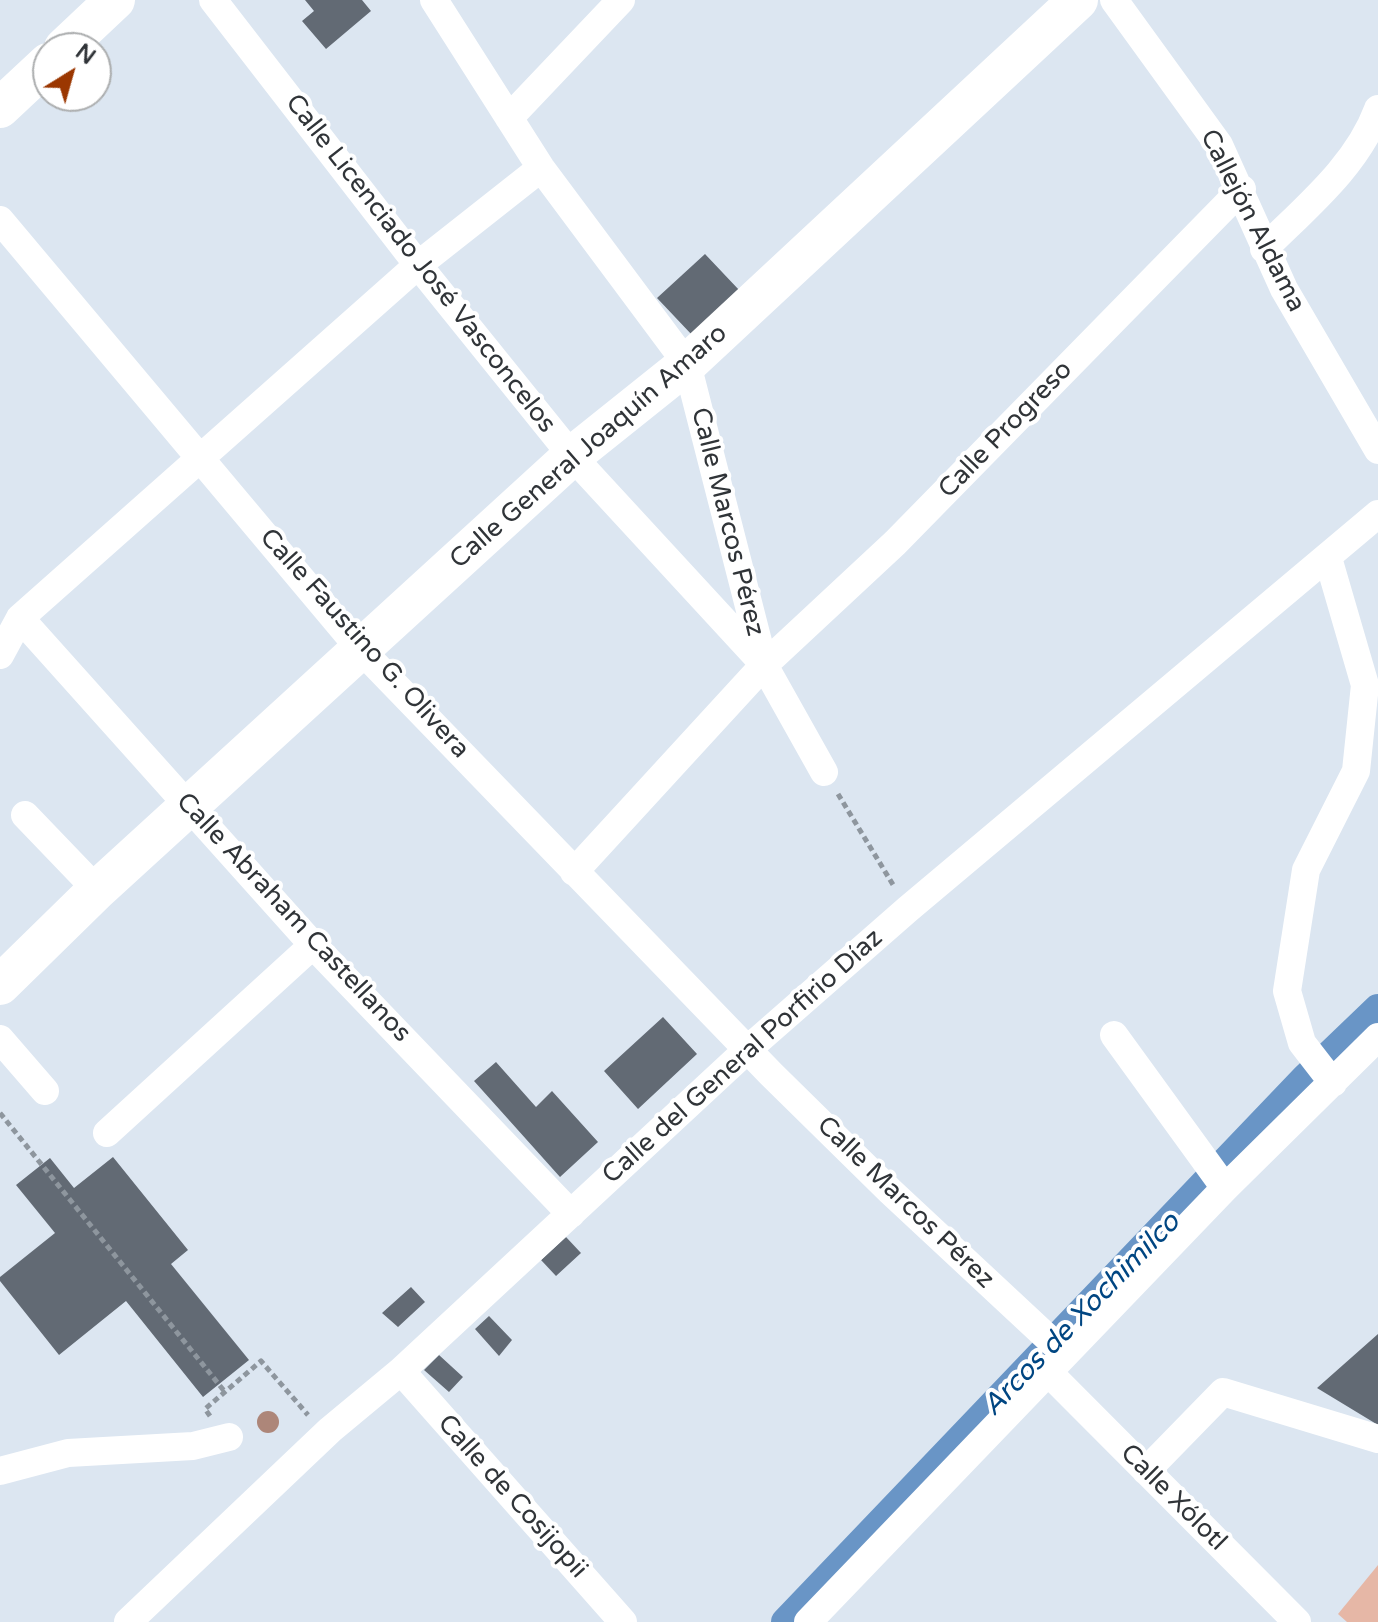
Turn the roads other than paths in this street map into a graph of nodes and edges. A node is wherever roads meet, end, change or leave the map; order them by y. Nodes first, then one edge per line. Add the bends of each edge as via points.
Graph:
1 (115, 0) edge
2 (213, 0) edge
3 (434, 0) edge
4 (621, 0) edge
5 (1078, 0) edge
6 (1114, 0) edge
7 (81, 32) edge
8 (32, 78) edge
9 (0, 108) edge
10 (1378, 109) edge
11 (509, 118) junction
12 (541, 168) junction
13 (1242, 189) junction
14 (0, 220) edge
15 (1264, 249) junction
16 (418, 265) junction
17 (687, 364) junction
18 (1378, 450) edge
19 (572, 456) junction
20 (202, 459) junction
21 (1378, 514) edge
22 (1328, 558) junction
23 (20, 618) junction
24 (361, 650) junction
25 (0, 655) edge
26 (764, 665) junction
27 (824, 772) road end
28 (191, 807) junction
29 (25, 815) dead end
30 (574, 872) junction
31 (97, 890) junction
32 (313, 945) junction
33 (0, 985) edge
34 (1114, 1035) dead end
35 (1378, 1037) edge
36 (0, 1039) edge
37 (747, 1050) junction
38 (1333, 1083) junction
39 (45, 1091) dead end
40 (107, 1133) dead end
41 (1225, 1188) junction
42 (571, 1214) junction
43 (1057, 1364) junction
44 (401, 1371) junction
45 (229, 1437) road end
46 (1378, 1439) edge
47 (0, 1471) edge
48 (1146, 1471) junction
49 (128, 1622) edge
50 (623, 1622) edge
51 (808, 1622) edge
52 (1297, 1622) edge

1 - 7 street
2 - 16 street, Calle Licenciado José Vasconcelos
3 - 11 street, Calle Marcos Pérez
4 - 11 street
5 - 17 street, Calle General Joaquín Amaro
6 - 13 street, Callejón Aldama via 1219,145
8 - 9 street
10 - 15 street via 1369,132 1339,173
11 - 12 street, Calle Marcos Pérez
12 - 16 street
12 - 17 street, Calle Marcos Pérez
13 - 15 street, Callejón Aldama
13 - 26 street, Calle Progreso via 895,543
14 - 20 street, Calle Faustino G. Olivera
15 - 18 street, Callejón Aldama
16 - 19 street, Calle Licenciado José Vasconcelos
16 - 20 street
17 - 19 street, Calle General Joaquín Amaro
17 - 26 street, Calle Marcos Pérez
19 - 24 street, Calle General Joaquín Amaro
19 - 26 street, Calle Licenciado José Vasconcelos
20 - 23 street
20 - 24 street, Calle Faustino G. Olivera
21 - 22 street, Calle del General Porfirio Díaz
22 - 37 street, Calle del General Porfirio Díaz
22 - 38 street via 1365,685 1356,771 1306,870 1287,991 1302,1043
23 - 25 street
23 - 28 street, Calle Abraham Castellanos
24 - 28 street, Calle General Joaquín Amaro
24 - 30 street, Calle Faustino G. Olivera
26 - 27 street, Calle Marcos Pérez
26 - 30 street, Calle Progreso
28 - 31 street, Calle General Joaquín Amaro
28 - 32 street, Calle Abraham Castellanos
29 - 31 street
30 - 37 street, Calle Faustino G. Olivera
31 - 33 street, Calle General Joaquín Amaro
32 - 40 street
32 - 42 street, Calle Abraham Castellanos
34 - 41 street
35 - 38 street
36 - 39 street
37 - 42 street, Calle del General Porfirio Díaz
37 - 43 street, Calle Marcos Pérez
38 - 41 street
41 - 43 street
42 - 44 street, Calle del General Porfirio Díaz
43 - 48 street, Calle Xólotl
43 - 51 street
44 - 49 street, Calle del General Porfirio Díaz via 325,1435
44 - 50 street, Calle de Cosijopii
45 - 47 street via 193,1446 68,1453
46 - 48 street via 1223,1392
48 - 52 street, Calle Xólotl

